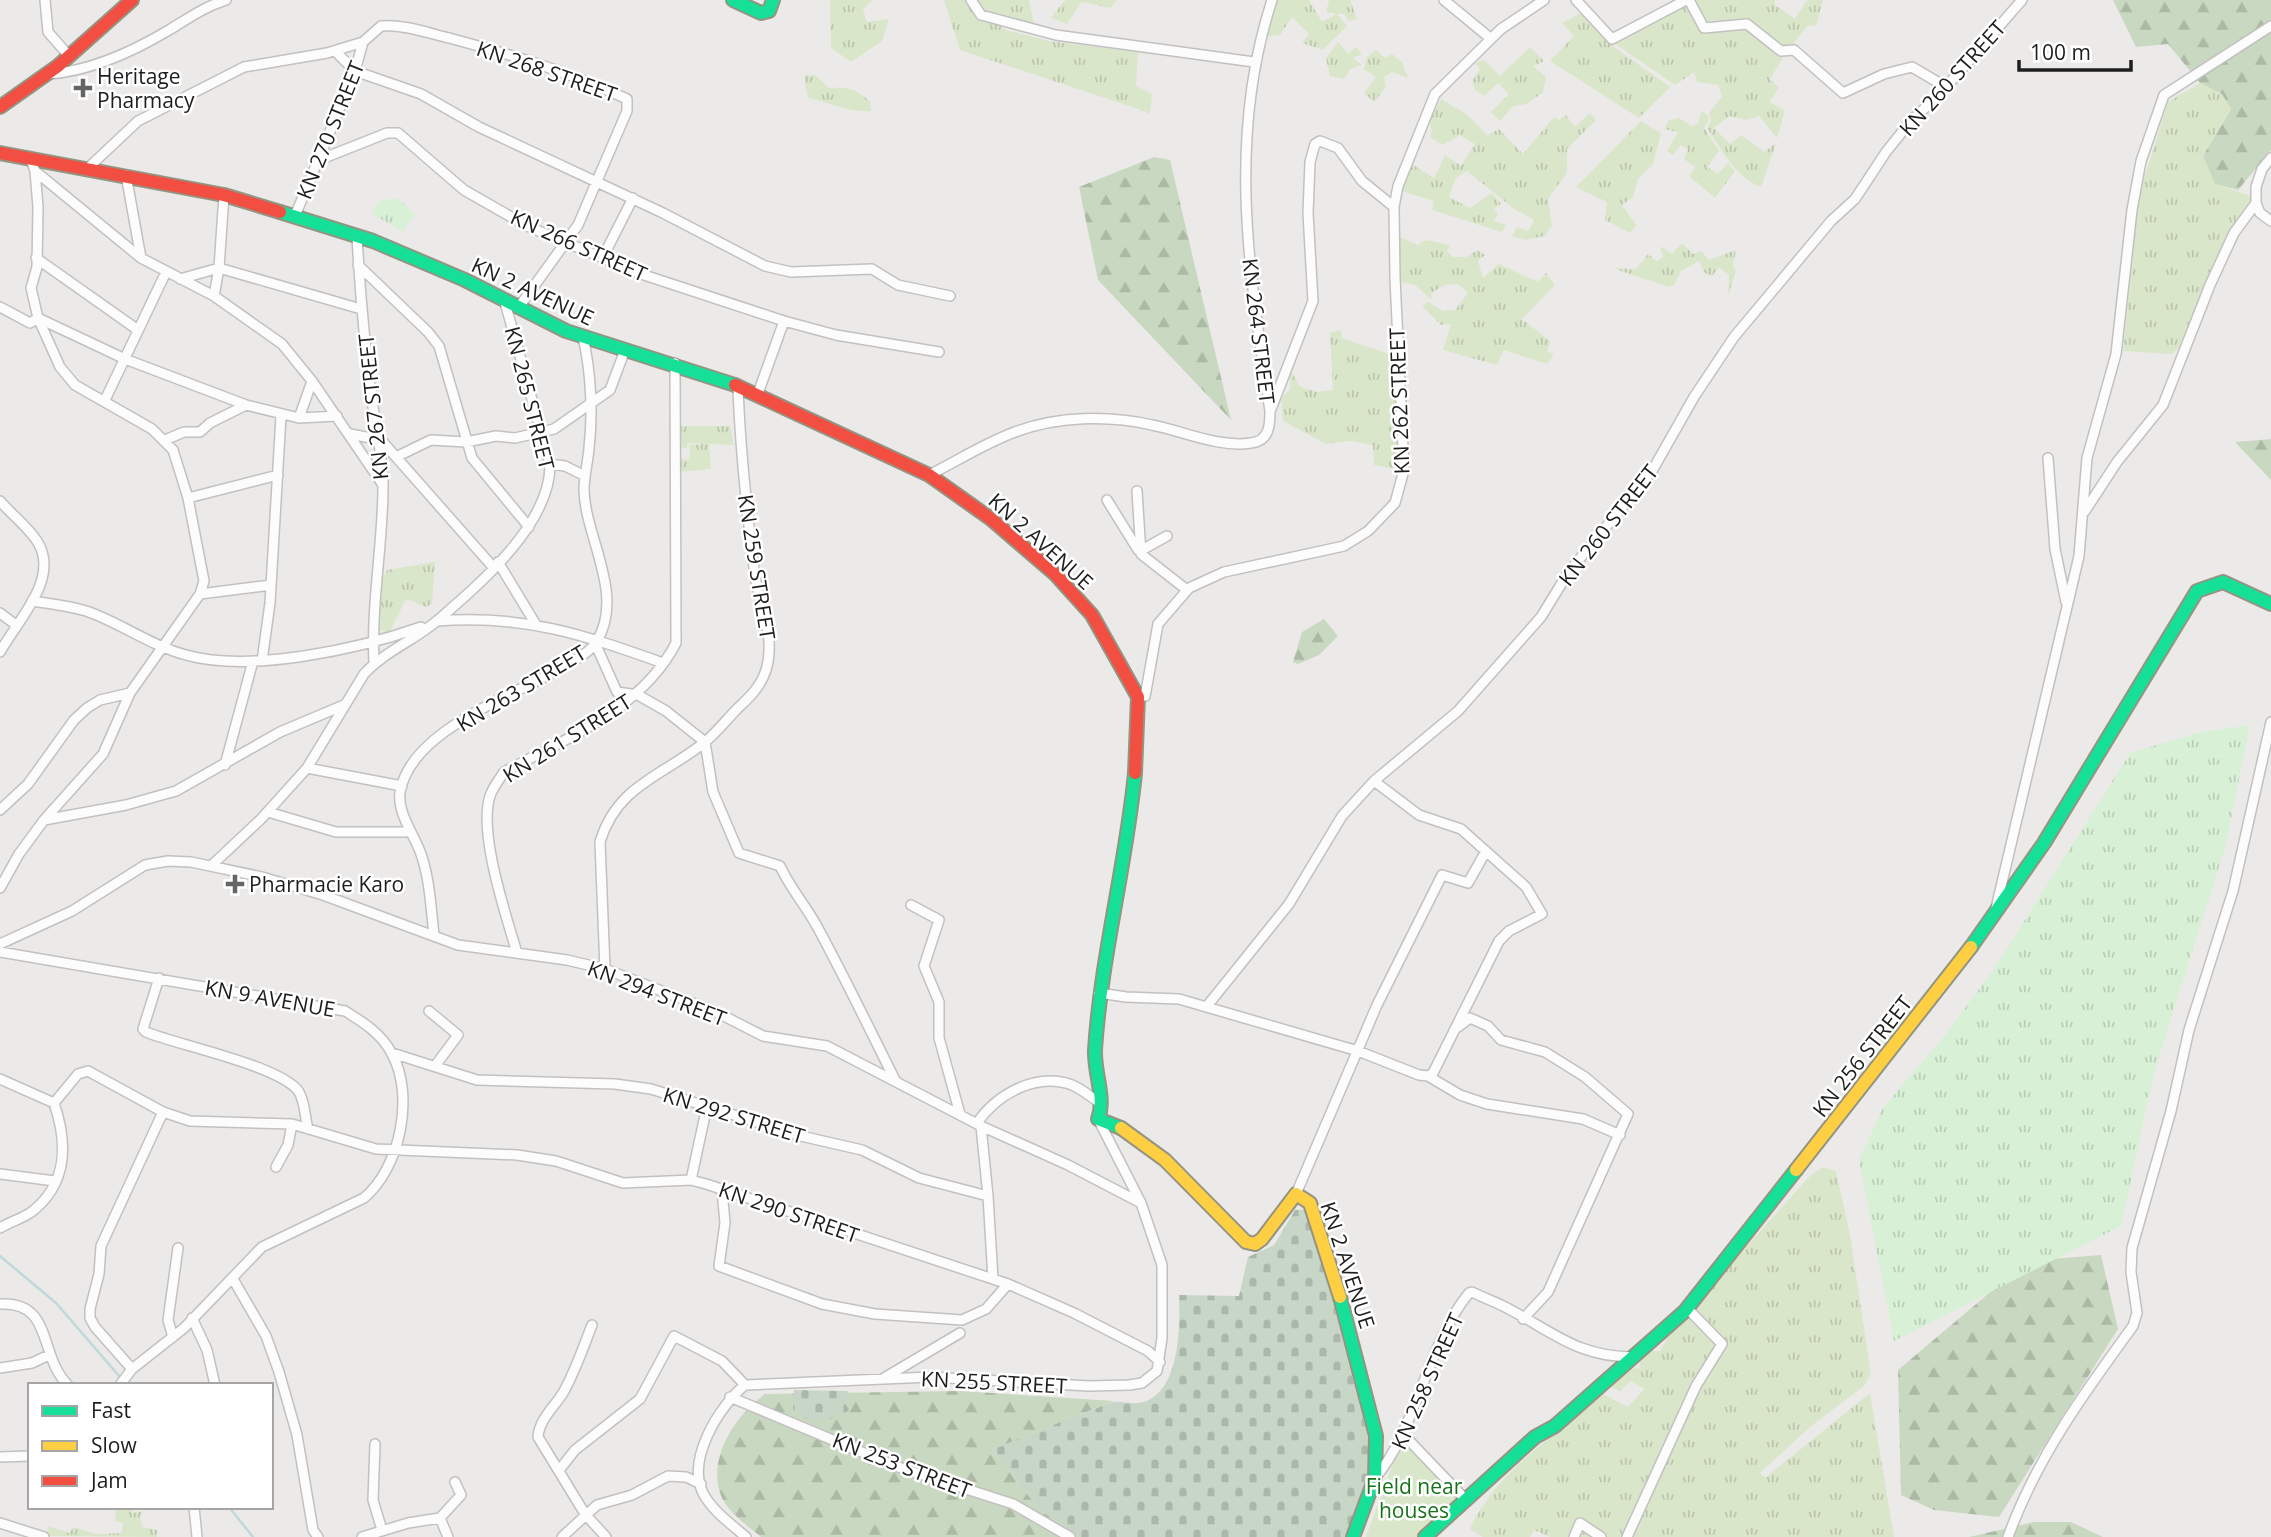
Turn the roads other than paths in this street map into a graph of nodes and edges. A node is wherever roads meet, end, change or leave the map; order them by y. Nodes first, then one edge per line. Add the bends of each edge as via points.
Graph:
1 (45, 0) edge
2 (132, 0) edge
3 (226, 0) edge
4 (733, 0) edge
5 (773, 0) edge
6 (971, 0) edge
7 (1272, 0) edge
8 (1444, 0) edge
9 (1544, 0) edge
10 (1576, 0) edge
11 (1688, 0) edge
12 (2022, 0) edge
13 (2271, 26) edge
14 (1490, 38) junction
15 (363, 42) junction
16 (335, 51) junction
17 (69, 56) junction
18 (1254, 62) junction
19 (355, 71) junction
20 (48, 74) junction
21 (1947, 87) junction
22 (0, 107) edge
23 (0, 153) edge
24 (2271, 158) edge
25 (319, 160) junction
26 (33, 166) junction
27 (88, 168) junction
28 (126, 175) junction
29 (596, 181) junction
30 (224, 195) junction
31 (633, 198) junction
32 (2256, 203) junction
33 (1394, 207) junction
34 (291, 215) junction
35 (2271, 221) edge
36 (357, 236) junction
37 (565, 241) junction
38 (603, 257) junction
39 (36, 258) junction
40 (141, 258) junction
41 (358, 265) junction
42 (219, 268) junction
43 (166, 272) junction
44 (180, 279) junction
45 (359, 289) junction
46 (214, 296) junction
47 (950, 296) dead end
48 (504, 299) junction
49 (338, 302) junction
50 (0, 307) edge
51 (519, 307) junction
52 (361, 309) junction
53 (38, 318) junction
54 (784, 321) junction
55 (138, 330) junction
56 (583, 337) junction
57 (625, 350) junction
58 (939, 352) dead end
59 (125, 359) junction
60 (675, 363) junction
61 (312, 381) junction
62 (738, 386) junction
63 (757, 396) junction
64 (105, 400) junction
65 (246, 405) junction
66 (590, 405) junction
67 (1270, 411) junction
68 (281, 416) junction
69 (337, 416) junction
70 (299, 418) junction
71 (349, 434) junction
72 (543, 434) junction
73 (165, 440) junction
74 (381, 440) junction
75 (466, 442) junction
76 (398, 456) junction
77 (2048, 458) dead end
78 (550, 464) junction
79 (278, 475) junction
80 (929, 475) junction
81 (585, 476) junction
82 (383, 485) junction
83 (1137, 492) dead end
84 (188, 498) junction
85 (1107, 500) dead end
86 (0, 501) edge
87 (2083, 513) junction
88 (529, 527) junction
89 (1167, 536) dead end
90 (1141, 553) junction
91 (496, 564) junction
92 (271, 585) junction
93 (1187, 590) junction
94 (200, 594) junction
95 (32, 601) junction
96 (2271, 604) edge
97 (2067, 607) junction
98 (0, 613) edge
99 (437, 621) junction
100 (535, 623) junction
101 (16, 625) junction
102 (373, 641) junction
103 (596, 641) junction
104 (162, 646) junction
105 (0, 652) edge
106 (258, 661) junction
107 (374, 663) junction
108 (663, 663) junction
109 (130, 693) junction
110 (638, 695) junction
111 (1138, 697) junction
112 (344, 705) junction
113 (2271, 722) edge
114 (705, 742) junction
115 (225, 765) junction
116 (307, 768) junction
117 (1374, 781) junction
118 (402, 786) junction
119 (0, 810) edge
120 (268, 812) junction
121 (44, 820) junction
122 (410, 832) junction
123 (1486, 851) junction
124 (212, 865) junction
125 (0, 888) edge
126 (911, 905) dead end
127 (1994, 917) junction
128 (434, 935) junction
129 (0, 944) edge
130 (0, 952) edge
131 (517, 953) junction
132 (605, 969) junction
133 (159, 978) junction
134 (1099, 993) junction
135 (1207, 1006) junction
136 (429, 1011) dead end
137 (1456, 1030) junction
138 (1358, 1051) junction
139 (392, 1053) junction
140 (435, 1066) junction
141 (1428, 1076) junction
142 (0, 1079) edge
143 (896, 1081) junction
144 (54, 1103) junction
145 (1100, 1103) junction
146 (706, 1106) junction
147 (163, 1112) junction
148 (960, 1114) junction
149 (1098, 1119) junction
150 (292, 1124) junction
151 (979, 1125) junction
152 (307, 1129) junction
153 (1620, 1135) junction
154 (396, 1150) junction
155 (276, 1167) dead end
156 (0, 1174) edge
157 (691, 1180) junction
158 (55, 1181) junction
159 (722, 1190) junction
160 (1296, 1194) junction
161 (988, 1196) junction
162 (1140, 1203) junction
163 (0, 1228) edge
164 (178, 1248) dead end
165 (233, 1279) junction
166 (993, 1279) junction
167 (1008, 1284) junction
168 (0, 1304) edge
169 (1687, 1308) junction
170 (192, 1318) junction
171 (1524, 1319) junction
172 (592, 1325) dead end
173 (960, 1333) dead end
174 (173, 1337) junction
175 (49, 1355) junction
176 (1633, 1357) junction
177 (1160, 1362) junction
178 (0, 1368) edge
179 (132, 1369) junction
180 (881, 1380) junction
181 (66, 1383) edge
182 (122, 1383) edge
183 (215, 1383) edge
184 (745, 1385) junction
185 (730, 1397) junction
186 (1401, 1432) junction
187 (375, 1444) dead end
188 (28, 1456) edge
189 (0, 1457) edge
190 (560, 1469) junction
191 (1375, 1478) junction
192 (455, 1482) dead end
193 (701, 1484) junction
194 (1465, 1499) junction
195 (194, 1509) edge
196 (585, 1514) junction
197 (440, 1518) junction
198 (0, 1522) edge
199 (382, 1530) junction
200 (44, 1537) edge
201 (197, 1537) edge
202 (318, 1537) edge
203 (362, 1537) edge
204 (448, 1537) edge
205 (562, 1537) edge
206 (606, 1537) edge
207 (746, 1537) edge
208 (1070, 1537) edge
209 (1353, 1537) edge
210 (1425, 1537) edge
211 (1574, 1537) edge
212 (1601, 1537) edge
213 (1627, 1537) edge
214 (2008, 1537) edge

1 - 17 street via 48,32
2 - 17 main road
3 - 20 street via 199,9 132,49 73,72
4 - 5 main road via 761,13 769,11
6 - 18 street via 981,15 1056,35
7 - 18 street, KN 264 STREET
8 - 14 street
9 - 14 street, KN 262 STREET
10 - 11 street via 1612,39
11 - 21 street via 1704,28 1747,24 1781,51 1794,50 1843,93 1912,67
12 - 21 street, KN 260 STREET
13 - 87 street via 2164,95 2136,183 2118,342 2087,458
14 - 33 street, KN 262 STREET via 1435,94 1408,157
15 - 16 street
15 - 19 street, KN 270 STREET
15 - 29 street, KN 268 STREET via 381,26 427,33 509,54 626,99 627,111
16 - 19 street
16 - 27 street via 244,67 138,121
17 - 20 main road
18 - 67 street, KN 264 STREET via 1246,228
19 - 25 street, KN 270 STREET
19 - 29 street via 421,94 479,127
20 - 22 main road
21 - 117 street, KN 260 STREET via 1910,122 1856,199 1831,221 1734,337 1693,397 1652,471 1568,573 1514,650 1458,711
23 - 26 main road, KN 2 AVENUE
24 - 32 street via 2262,169
25 - 34 street, KN 270 STREET via 298,211
25 - 37 street, KN 266 STREET via 387,133 398,133 464,190 527,226
26 - 27 main road, KN 2 AVENUE
26 - 39 street
26 - 40 street
27 - 28 main road, KN 2 AVENUE
28 - 30 main road, KN 2 AVENUE
28 - 40 street
29 - 31 street
29 - 37 street, KN 268 STREET via 578,225
30 - 34 main road, KN 2 AVENUE
30 - 42 street
31 - 38 street
31 - 47 street via 773,268 791,272 872,270 898,285
32 - 35 street
32 - 87 street via 2229,242 2163,405
33 - 67 street via 1362,181 1338,148 1320,141 1315,144 1308,213 1313,301
33 - 93 street, KN 262 STREET via 1404,470 1395,503 1368,531 1344,546 1223,572
34 - 36 main road, KN 2 AVENUE
36 - 41 street, KN 267 STREET
36 - 48 main road, KN 2 AVENUE
37 - 38 street, KN 266 STREET
37 - 51 street, KN 268 STREET
38 - 54 street, KN 266 STREET via 694,293
39 - 53 street via 31,288
39 - 55 street
40 - 43 street
41 - 45 street, KN 267 STREET
41 - 75 street via 439,346
42 - 44 street
42 - 46 street
42 - 49 street
43 - 44 street
43 - 55 street
44 - 46 street
45 - 49 street
45 - 52 street, KN 267 STREET
46 - 61 street via 282,344
48 - 51 main road, KN 2 AVENUE
48 - 72 street, KN 265 STREET
49 - 52 street
50 - 53 street via 30,323
51 - 56 main road, KN 2 AVENUE
52 - 74 street, KN 267 STREET
53 - 59 street
53 - 64 street via 65,374
54 - 58 street, KN 266 STREET via 836,335
54 - 63 street
55 - 59 street
56 - 57 main road, KN 2 AVENUE
56 - 66 street, KN 263 STREET via 589,360
57 - 60 main road, KN 2 AVENUE
57 - 66 street via 614,386
59 - 64 street
59 - 65 street
60 - 62 main road, KN 2 AVENUE
60 - 108 street, KN 261 STREET via 677,629 676,643
61 - 69 street
61 - 70 street
62 - 63 main road, KN 2 AVENUE
62 - 114 street, KN 259 STREET via 756,581 770,650 758,688
63 - 80 main road, KN 2 AVENUE
64 - 73 street
65 - 68 street
65 - 73 street via 200,432 184,432
66 - 72 street
66 - 81 street, KN 263 STREET
67 - 80 street, KN 264 STREET via 1266,436 1250,443 1213,440 1117,419 1031,427 999,438
68 - 70 street
68 - 79 street
69 - 70 street
69 - 71 street
71 - 74 street
71 - 82 street
72 - 75 street
72 - 78 street, KN 265 STREET
73 - 84 street via 181,467
74 - 76 street
74 - 82 street, KN 267 STREET
75 - 76 street via 430,440
75 - 88 street via 482,473
76 - 91 street
77 - 97 street via 2055,549
78 - 81 street
78 - 88 street, KN 265 STREET via 550,482
79 - 84 street
79 - 92 street
80 - 111 main road, KN 2 AVENUE via 990,519 1076,594 1104,633
81 - 103 street, KN 263 STREET via 585,505 606,582 605,611
82 - 102 street, KN 267 STREET
83 - 90 street
84 - 94 street via 204,581
85 - 90 street
86 - 95 street via 42,551 43,578
87 - 97 street
88 - 91 street, KN 265 STREET
89 - 90 street
90 - 93 street
91 - 99 street, KN 265 STREET
91 - 100 street
92 - 94 street
92 - 106 street
93 - 111 street, KN 262 STREET via 1158,624 1145,696
94 - 104 street
95 - 101 street
95 - 104 street via 90,612
96 - 127 main road, KN 256 STREET via 2223,582 2197,591
97 - 127 street
98 - 101 street
99 - 100 street via 470,618
99 - 102 street
99 - 107 street, KN 265 STREET
100 - 103 street
101 - 105 street
102 - 106 street
102 - 107 street, KN 267 STREET
103 - 108 street
103 - 110 street via 617,692
103 - 118 street, KN 263 STREET via 568,664 457,724 414,762
104 - 106 street via 206,660
104 - 109 street
106 - 115 street
107 - 112 street, KN 265 STREET
108 - 110 street, KN 261 STREET
109 - 119 street via 100,700 74,720 28,784
109 - 121 street via 103,754
110 - 114 street
110 - 131 street, KN 261 STREET via 504,772 490,796 495,875
111 - 134 main road via 1135,776
112 - 115 street via 280,732
112 - 116 street, KN 265 STREET
113 - 214 street via 2233,891 2189,1030 2172,1111 2132,1248 2137,1313 2133,1326 2082,1396 2028,1484
114 - 132 street, KN 259 STREET via 636,788 606,822 600,842
114 - 143 street via 713,792 739,853 780,866 818,929
115 - 121 street via 176,791
116 - 118 street
116 - 120 street, KN 265 STREET
117 - 123 street via 1419,816 1461,829
117 - 135 street, KN 260 STREET via 1342,816 1289,904
118 - 122 street via 400,803
120 - 122 street via 336,832
120 - 124 street, KN 265 STREET
121 - 125 street
122 - 128 street via 428,879
123 - 137 street via 1526,887 1542,914 1499,941
123 - 138 street via 1468,883 1442,875
124 - 128 street, KN 294 STREET via 323,895
124 - 129 street, KN 294 STREET via 168,861 145,866 72,911
126 - 148 street via 939,920 924,966 939,1002 939,1038
127 - 169 main road, KN 256 STREET
128 - 131 street, KN 294 STREET via 476,948
130 - 133 street, KN 9 AVENUE
131 - 132 street, KN 294 STREET
132 - 143 street, KN 294 STREET via 762,1036 827,1046
133 - 139 street, KN 9 AVENUE via 345,1011 366,1023
133 - 152 street via 144,1029 258,1069 296,1088
134 - 135 street via 1166,997
134 - 145 main road via 1094,1065
135 - 138 street
136 - 140 street via 458,1035
137 - 141 street via 1437,1068
137 - 153 street via 1470,1018 1488,1026 1501,1041 1545,1052 1585,1077 1626,1110
138 - 141 street
138 - 160 street
139 - 140 street, KN 292 STREET
139 - 154 street, KN 9 AVENUE via 401,1083
140 - 146 street, KN 292 STREET via 501,1083 627,1086
141 - 153 street via 1487,1104 1583,1119
142 - 144 street
143 - 148 street, KN 294 STREET
144 - 147 street, KN 290 STREET via 78,1073 88,1071
144 - 158 street via 64,1141 64,1159
145 - 149 main road
145 - 151 street via 1073,1085 1033,1084 996,1100
146 - 157 street
146 - 161 street, KN 292 STREET via 862,1150 919,1178
147 - 150 street, KN 290 STREET via 190,1121
147 - 179 street via 101,1246 90,1310 95,1326
148 - 151 street, KN 294 STREET
149 - 160 main road, KN 2 AVENUE via 1117,1125 1165,1160 1245,1242 1255,1244 1262,1239
149 - 162 street
150 - 152 street, KN 290 STREET
150 - 155 street via 288,1145
151 - 161 street
151 - 162 street, KN 294 STREET
152 - 154 street, KN 290 STREET via 376,1149
153 - 171 street via 1548,1292
154 - 157 street, KN 290 STREET via 517,1155 556,1161 623,1184
154 - 165 street, KN 9 AVENUE via 378,1186 364,1198 273,1240
156 - 158 street
157 - 159 street, KN 290 STREET
158 - 163 street via 35,1210
159 - 166 street, KN 290 STREET
159 - 167 street via 725,1223 719,1266 822,1304 875,1314 962,1320 986,1309
160 - 191 main road, KN 2 AVENUE via 1310,1203 1314,1212 1350,1328 1376,1436
161 - 166 street
162 - 177 street via 1162,1265
164 - 174 street via 168,1320
165 - 170 street, KN 9 AVENUE
165 - 202 street via 266,1336 279,1372
166 - 167 street, KN 290 STREET
167 - 177 street, KN 290 STREET via 1074,1313 1148,1351
168 - 175 street via 25,1306 36,1315
169 - 176 main road, KN 256 STREET
169 - 213 street via 1723,1344 1696,1386
170 - 174 street, KN 9 AVENUE
170 - 183 street via 207,1350
171 - 176 street, KN 258 STREET via 1545,1333 1605,1357
171 - 186 street, KN 258 STREET via 1469,1293
172 - 190 street via 568,1383 538,1430
173 - 180 street
174 - 179 street, KN 9 AVENUE
175 - 178 street
175 - 181 street
176 - 194 main road, KN 256 STREET
177 - 180 street, KN 255 STREET via 1151,1378 1129,1385 943,1377
179 - 182 street, KN 9 AVENUE
180 - 184 street, KN 255 STREET
184 - 185 street
184 - 190 street via 722,1361 674,1336 640,1398 575,1450
185 - 193 street via 712,1424 701,1454
185 - 208 street, KN 253 STREET via 895,1466 1013,1504
186 - 191 street, KN 258 STREET via 1391,1459
186 - 194 street
187 - 199 street via 373,1500
188 - 189 street
190 - 196 street
191 - 209 main road, KN 2 AVENUE
192 - 197 street via 461,1494
193 - 196 street via 668,1476
193 - 207 street via 713,1508
194 - 210 main road, KN 256 STREET
195 - 201 street
196 - 205 street
196 - 206 street
197 - 199 street
197 - 204 street
198 - 200 street
199 - 203 street
211 - 212 street via 1580,1523

